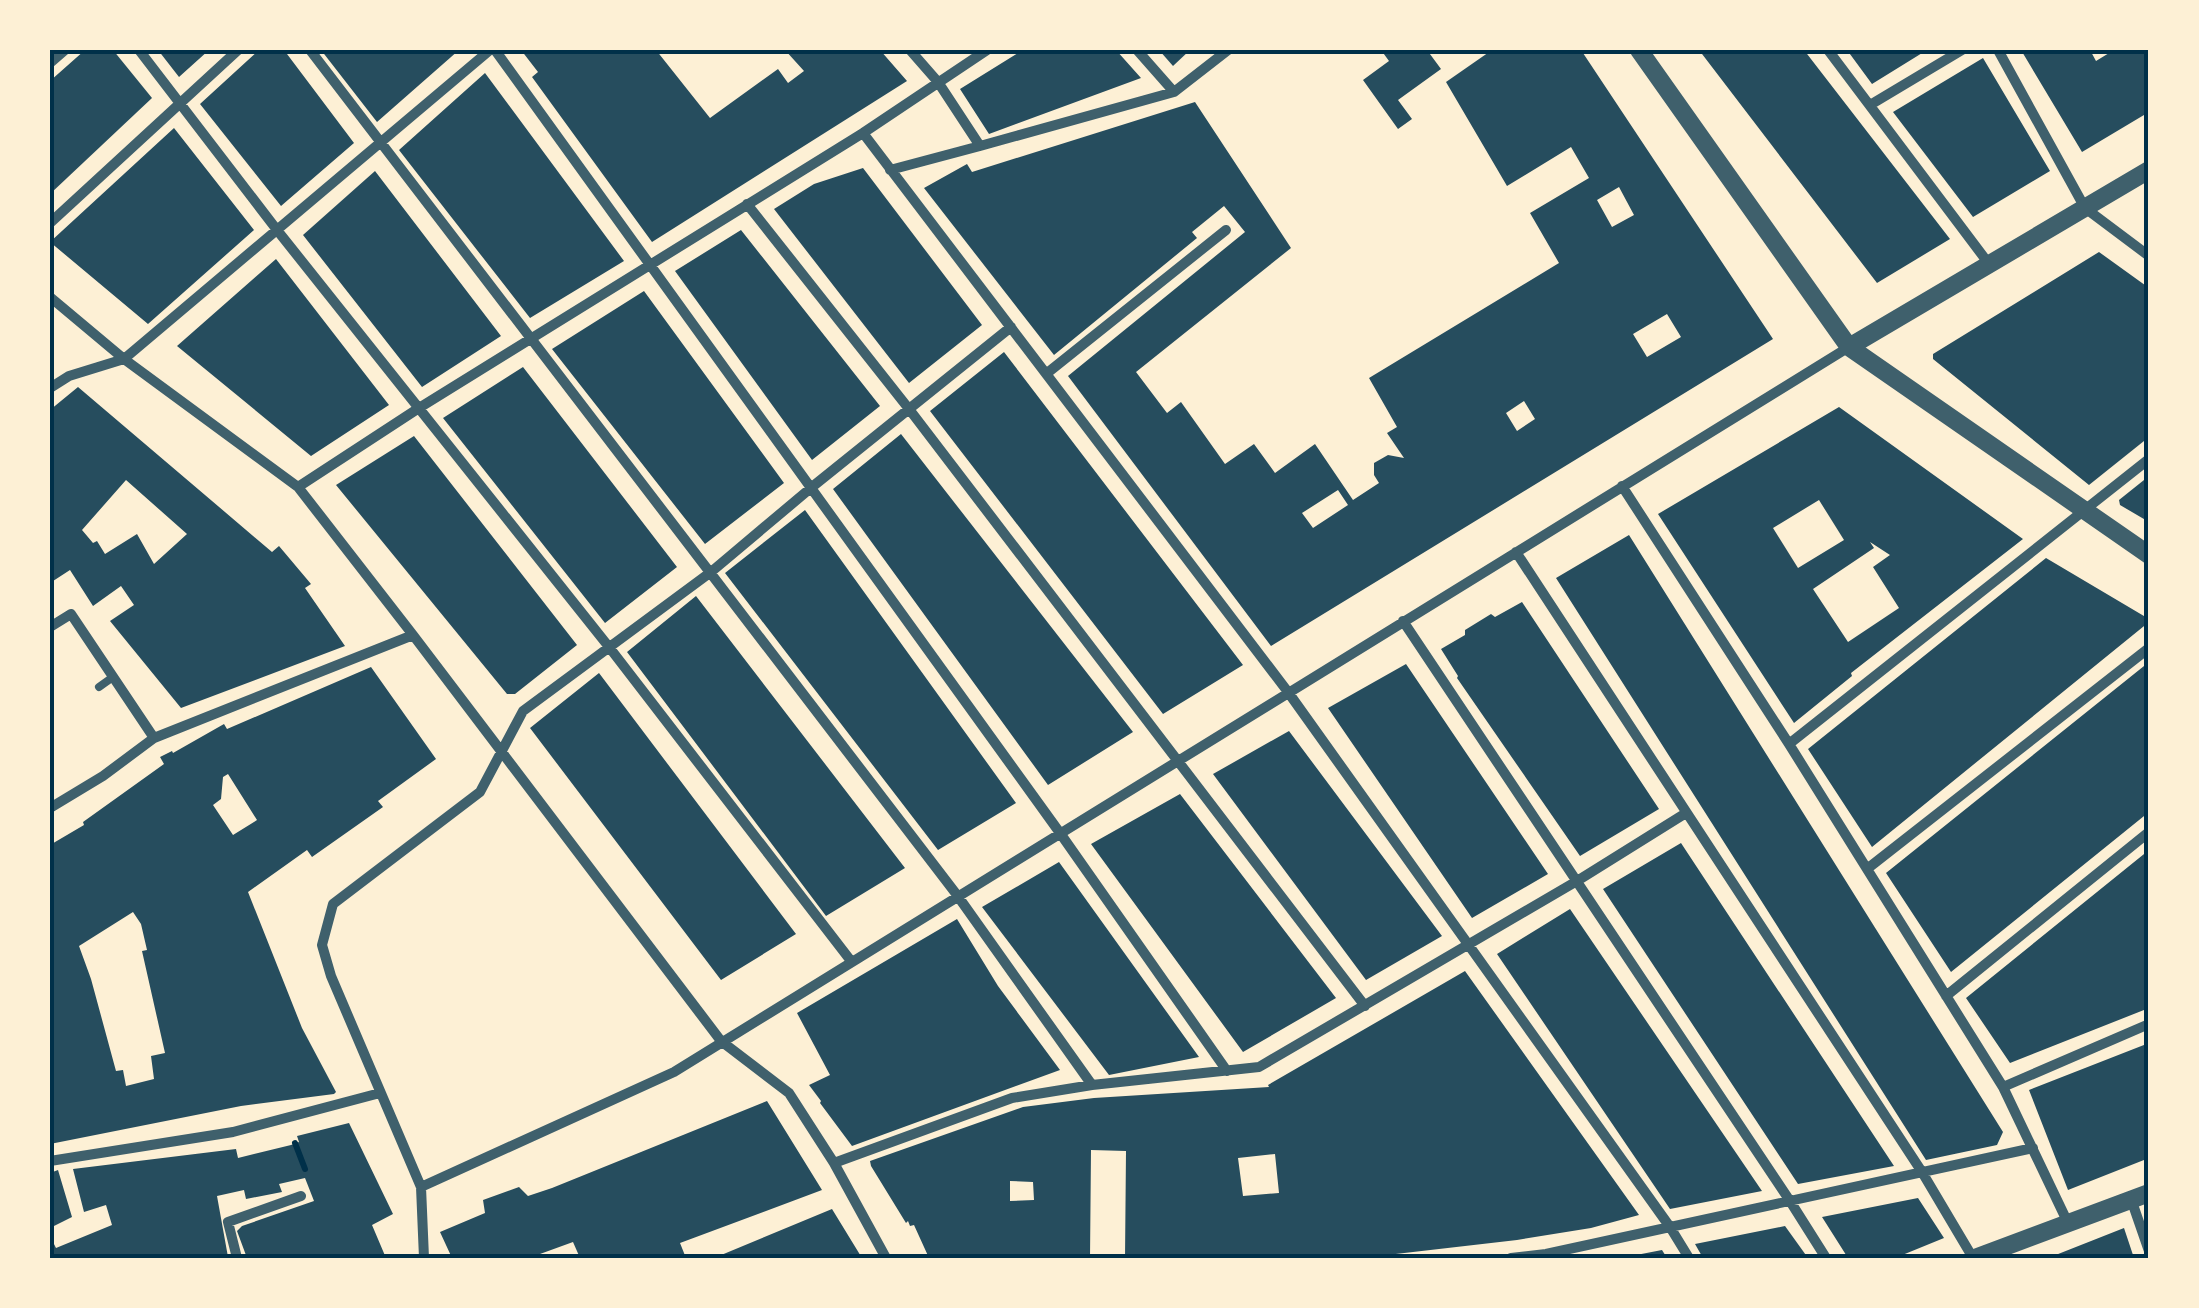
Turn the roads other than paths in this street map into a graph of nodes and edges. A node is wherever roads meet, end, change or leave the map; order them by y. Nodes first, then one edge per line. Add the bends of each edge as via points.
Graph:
1 (65, 50) edge
2 (139, 50) edge
3 (238, 50) edge
4 (310, 50) edge
5 (493, 50) edge
6 (910, 50) edge
7 (987, 50) edge
8 (1136, 50) edge
9 (1228, 50) edge
10 (1639, 50) edge
11 (1828, 50) edge
12 (1962, 50) edge
13 (1998, 50) edge
14 (50, 64) edge
15 (938, 82) junction
16 (1174, 92) junction
17 (178, 103) junction
18 (1870, 105) junction
19 (863, 133) junction
20 (382, 142) junction
21 (980, 146) junction
22 (890, 170) junction
23 (2149, 170) edge
24 (748, 204) junction
25 (2085, 208) junction
26 (50, 222) edge
27 (277, 230) junction
28 (1226, 230) dead end
29 (2149, 256) edge
30 (1989, 264) junction
31 (649, 265) junction
32 (50, 297) edge
33 (1011, 328) junction
34 (533, 340) junction
35 (1849, 347) junction
36 (124, 359) junction
37 (1046, 374) junction
38 (50, 388) edge
39 (419, 408) junction
40 (909, 409) junction
41 (2149, 459) edge
42 (1622, 486) junction
43 (298, 487) junction
44 (812, 487) junction
45 (2084, 510) junction
46 (1516, 552) junction
47 (2149, 555) edge
48 (711, 572) junction
49 (1403, 621) junction
50 (50, 627) edge
51 (413, 634) junction
52 (609, 647) junction
53 (2149, 648) edge
54 (113, 677) junction
55 (100, 687) dead end
56 (1288, 692) junction
57 (154, 738) junction
58 (1789, 744) junction
59 (502, 754) junction
60 (1179, 759) junction
61 (50, 808) edge
62 (1686, 813) junction
63 (1060, 832) junction
64 (2149, 832) edge
65 (1867, 869) junction
66 (1577, 881) junction
67 (958, 895) junction
68 (1470, 944) junction
69 (851, 961) junction
70 (1946, 996) junction
71 (1366, 1006) junction
72 (2149, 1024) edge
73 (721, 1041) junction
74 (1227, 1071) junction
75 (1092, 1085) junction
76 (2003, 1086) junction
77 (380, 1093) junction
78 (2033, 1148) junction
79 (50, 1161) edge
80 (834, 1164) junction
81 (1922, 1172) junction
82 (421, 1188) junction
83 (302, 1196) road end
84 (2140, 1196) edge
85 (1790, 1201) junction
86 (2068, 1223) junction
87 (1670, 1227) junction
88 (2149, 1251) edge
89 (1547, 1256) edge
90 (237, 1258) edge
91 (424, 1258) edge
92 (886, 1258) edge
93 (1511, 1258) edge
94 (1689, 1258) edge
95 (1826, 1258) edge
96 (1974, 1258) edge

1 - 14 street
2 - 17 street
3 - 17 street
4 - 20 street
5 - 20 street
5 - 31 street
6 - 15 street
7 - 15 street
8 - 16 street
9 - 16 street
10 - 35 street
11 - 18 street
12 - 18 street
13 - 25 street
15 - 19 street
15 - 21 street
16 - 21 street
17 - 26 street
17 - 27 street
18 - 30 street
19 - 22 street
19 - 24 street
20 - 27 street
20 - 34 street
21 - 22 street
22 - 33 street
23 - 25 street
24 - 31 street
24 - 40 street
25 - 29 street
25 - 30 street
27 - 36 street
27 - 39 street
28 - 37 street
30 - 35 street
31 - 34 street
31 - 44 street
32 - 36 street
33 - 37 street
33 - 40 street
34 - 39 street
34 - 48 street
35 - 42 street
35 - 45 street
36 - 38 street
36 - 43 street
37 - 56 street
39 - 43 street
39 - 52 street
40 - 44 street
40 - 60 street
41 - 45 street
42 - 46 street
42 - 58 street
43 - 51 street
44 - 48 street
44 - 63 street
45 - 47 street
45 - 58 street
46 - 49 street
46 - 62 street
48 - 52 street
48 - 67 street
49 - 56 street
49 - 66 street
50 - 54 street via 71,614
51 - 57 street
51 - 59 street
52 - 59 street via 523,712
52 - 69 street
53 - 65 street
54 - 55 lane
54 - 57 street
56 - 60 street
56 - 68 street
57 - 61 street
58 - 65 street
59 - 73 street
59 - 77 street via 480,792 333,904 322,944
60 - 63 street
60 - 71 street
62 - 66 street
62 - 81 street
63 - 67 street
63 - 74 street
64 - 70 street
65 - 70 street
66 - 68 street
66 - 85 street
67 - 69 street
67 - 75 street
68 - 71 street
68 - 87 street
69 - 73 street
70 - 76 street
71 - 74 street via 1259,1067
72 - 76 street
73 - 80 street via 790,1093
73 - 82 street via 674,1072
74 - 75 street
75 - 80 street via 1012,1098
76 - 78 street
77 - 79 street via 233,1132
77 - 82 street
78 - 81 street
78 - 86 street
80 - 92 street
81 - 85 street
81 - 96 street
82 - 91 street
83 - 90 street via 228,1222
84 - 86 street
84 - 88 street
85 - 87 street
85 - 95 street
86 - 96 street
87 - 89 street
87 - 94 street
89 - 93 street

